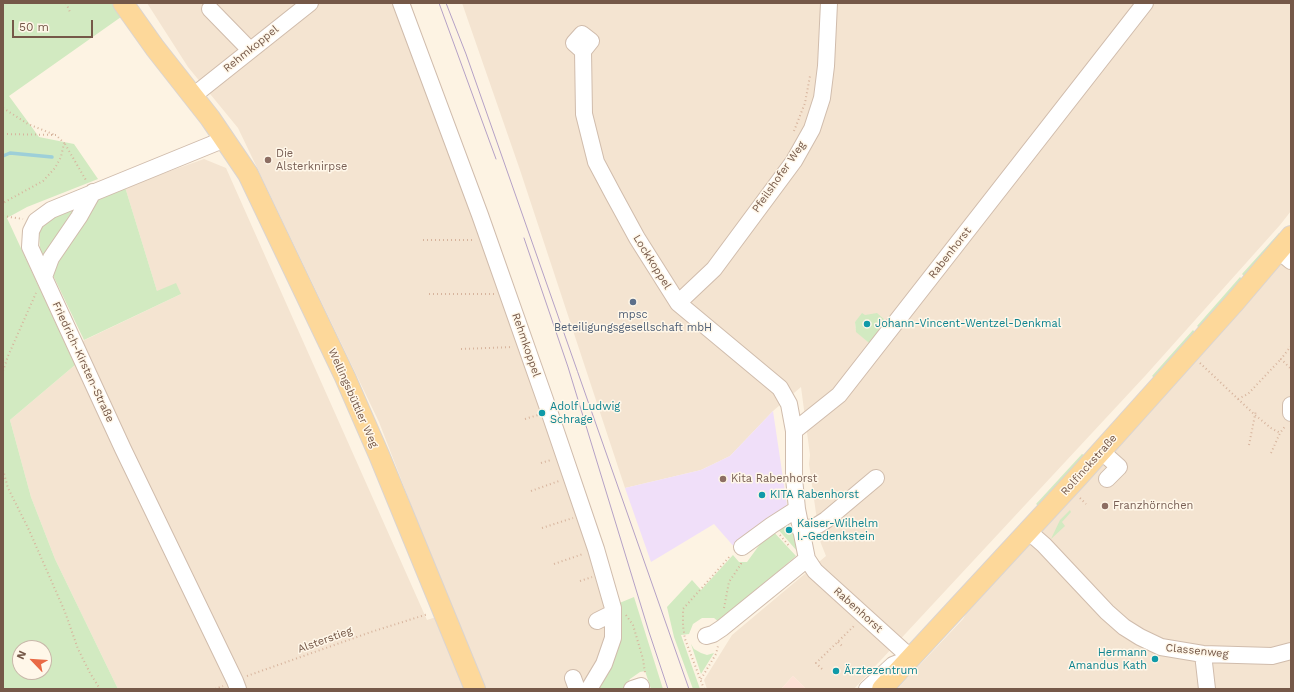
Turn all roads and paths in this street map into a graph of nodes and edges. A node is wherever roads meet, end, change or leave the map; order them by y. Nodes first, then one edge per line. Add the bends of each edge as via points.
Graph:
1 (66, 3) edge
2 (123, 3) edge
3 (310, 3) edge
4 (401, 3) edge
5 (829, 3) edge
6 (1145, 3) edge
7 (210, 9) dead end
8 (70, 12) dead end
9 (250, 50) junction
10 (583, 51) dead end
11 (810, 75) dead end
12 (193, 96) junction
13 (3, 108) edge
14 (794, 132) dead end
15 (3, 134) edge
16 (56, 135) junction
17 (225, 139) junction
18 (64, 143) junction
19 (92, 192) junction
20 (3, 203) edge
21 (3, 216) edge
22 (36, 221) junction
23 (423, 240) dead end
24 (489, 240) junction
25 (1287, 249) edge
26 (44, 277) junction
27 (429, 294) dead end
28 (508, 294) junction
29 (678, 303) junction
30 (527, 346) junction
31 (1291, 346) edge
32 (460, 348) dead end
33 (1189, 353) junction
34 (1281, 359) junction
35 (1291, 369) edge
36 (3, 371) edge
37 (1238, 399) junction
38 (1291, 405) edge
39 (1256, 410) dead end
40 (1254, 415) junction
41 (1289, 418) edge
42 (794, 431) junction
43 (1280, 433) junction
44 (1249, 445) dead end
45 (1101, 451) junction
46 (1272, 453) dead end
47 (3, 470) edge
48 (572, 477) junction
49 (876, 478) dead end
50 (1107, 479) dead end
51 (531, 492) dead end
52 (1077, 496) dead end
53 (1086, 504) dead end
54 (797, 509) junction
55 (584, 514) junction
56 (772, 525) junction
57 (542, 528) dead end
58 (801, 531) junction
59 (1028, 531) junction
60 (742, 547) junction
61 (596, 549) junction
62 (805, 560) junction
63 (554, 564) dead end
64 (612, 608) junction
65 (442, 609) junction
66 (864, 616) junction
67 (597, 621) dead end
68 (722, 628) junction
69 (706, 636) dead end
70 (838, 641) junction
71 (842, 647) dead end
72 (1291, 651) edge
73 (1204, 654) junction
74 (911, 658) junction
75 (822, 669) dead end
76 (701, 680) junction
77 (236, 685) edge
78 (640, 685) edge
79 (100, 689) edge
80 (215, 689) edge
81 (474, 689) edge
82 (589, 689) edge
83 (704, 689) edge
84 (867, 689) edge
85 (882, 689) edge
86 (1207, 689) edge

1 - 8 path
2 - 12 main road, Wellingsbüttler Weg
3 - 9 street, Rehmkoppel
4 - 24 street, Rehmkoppel
5 - 29 street, Pfeilshofer Weg via 822,98 812,129 794,161 714,269
6 - 42 street, Rabenhorst via 840,395
7 - 9 street
9 - 12 street, Rehmkoppel
10 - 29 street, Lockkoppel via 584,114 596,162 637,238
11 - 14 path via 805,102
12 - 17 main road, Wellingsbüttler Weg
13 - 16 path via 28,124
15 - 16 path
16 - 18 path
17 - 19 street
17 - 65 main road, Wellingsbüttler Weg via 258,193 339,364
18 - 19 path
18 - 20 path via 55,168 43,181
19 - 22 street via 51,210
19 - 26 street via 79,217 50,258
21 - 22 path
22 - 26 street, Friedrich-Kirsten-Straße via 31,231 30,247
23 - 24 path
24 - 28 street, Rehmkoppel
25 - 33 main road, Rolfinckstraße
26 - 36 path
26 - 77 street, Friedrich-Kirsten-Straße
27 - 28 path
28 - 30 street, Rehmkoppel
29 - 42 street, Lockkoppel via 780,388 788,404
30 - 32 path
30 - 48 street, Rehmkoppel
31 - 34 path
33 - 37 path
33 - 45 main road, Rolfinckstraße
34 - 35 path
34 - 37 path via 1248,394
37 - 40 path
38 - 41 street
39 - 40 path
40 - 43 path
40 - 44 path
41 - 43 path
42 - 54 street, Rabenhorst
43 - 46 path
45 - 50 street via 1119,467
45 - 59 main road, Rolfinckstraße
47 - 79 path via 8,488 65,612 78,649
48 - 51 path
48 - 55 street, Rehmkoppel
49 - 58 street via 826,520
52 - 53 path
54 - 56 street
54 - 58 street, Rabenhorst
55 - 57 path
55 - 61 street, Rehmkoppel
56 - 60 street
56 - 62 path
58 - 62 street, Rabenhorst
59 - 73 street, Classenweg via 1124,627 1160,647
59 - 74 main road, Rolfinckstraße
60 - 68 path via 740,564 729,582
60 - 76 path via 732,554 683,609 685,639
61 - 63 path
61 - 64 street, Rehmkoppel
62 - 66 street, Rabenhorst
62 - 68 street
64 - 67 street
64 - 78 path via 622,608 633,625 643,659
64 - 82 street, Rehmkoppel via 614,638 604,664
65 - 77 path, Alsterstieg via 371,632
65 - 81 main road, Wellingsbüttler Weg
66 - 70 path
66 - 74 street, Rabenhorst
68 - 69 street
68 - 76 path via 716,654
70 - 71 path
70 - 75 path via 816,663
72 - 73 street, Classenweg via 1272,656
73 - 86 street
74 - 84 street via 894,664
74 - 85 main road, Rolfinckstraße
76 - 83 path
77 - 80 path, Alsterstieg

